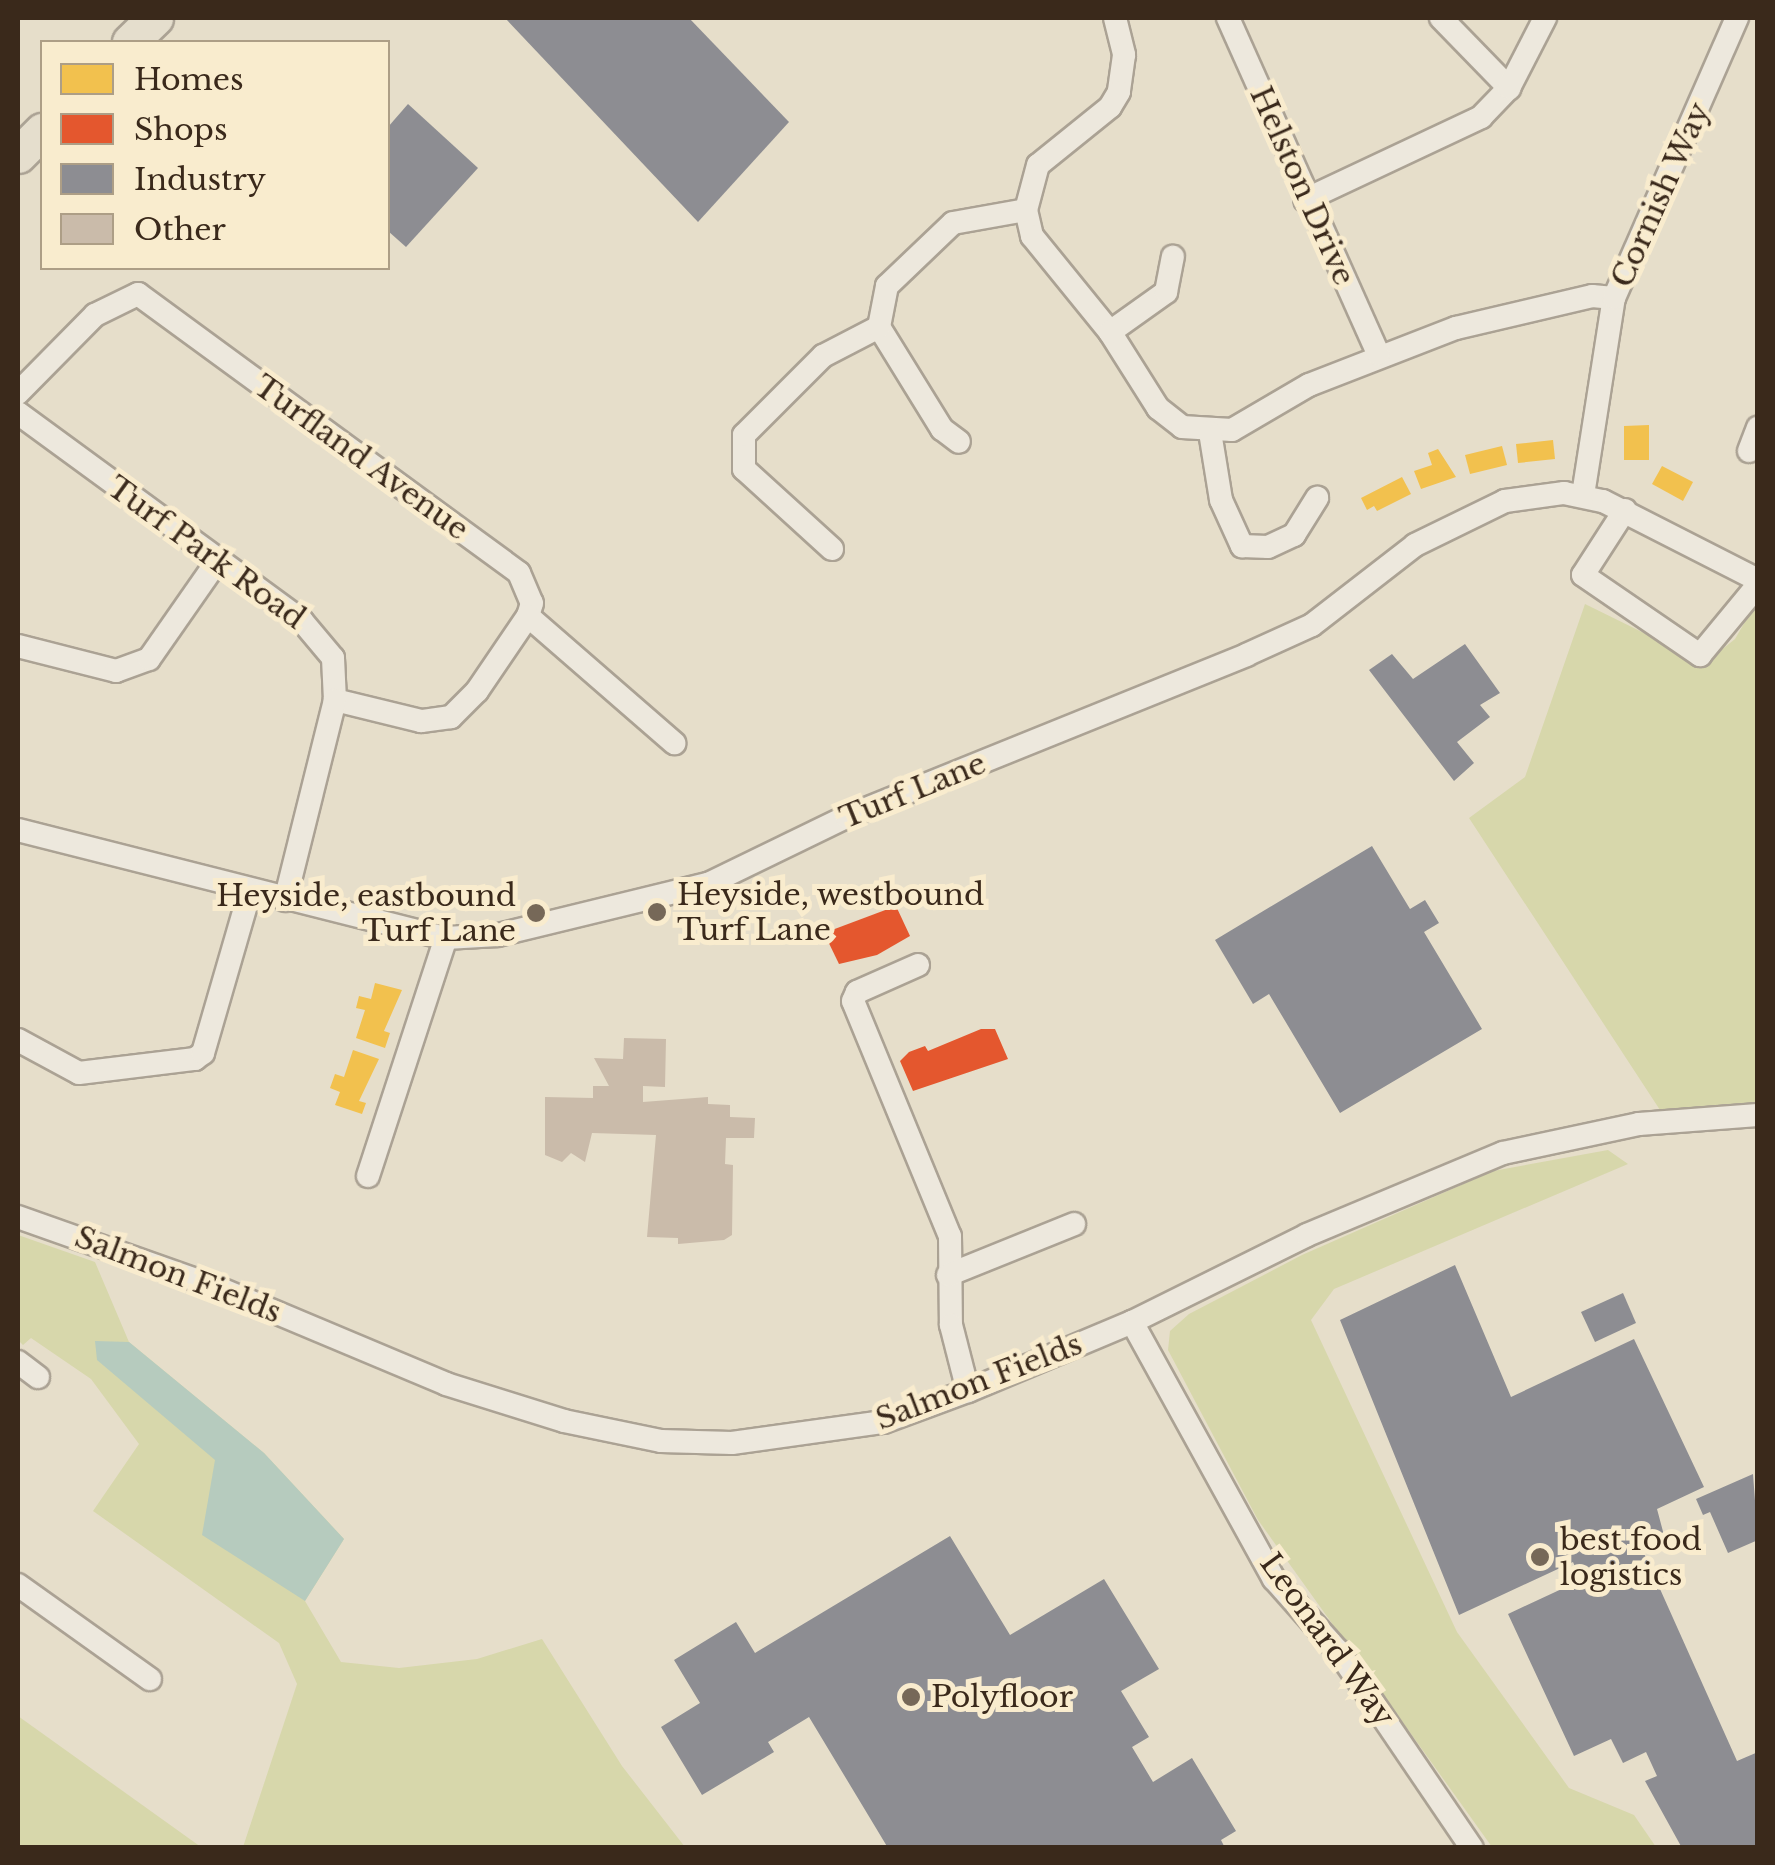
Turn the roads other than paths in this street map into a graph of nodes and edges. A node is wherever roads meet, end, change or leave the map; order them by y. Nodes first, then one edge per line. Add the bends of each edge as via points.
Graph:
1 (155, 18) edge
2 (1114, 18) edge
3 (1228, 18) edge
4 (1441, 18) edge
5 (1545, 18) edge
6 (1738, 18) edge
7 (1758, 26) edge
8 (132, 40) edge
9 (1509, 88) junction
10 (40, 133) edge
11 (18, 156) edge
12 (1305, 200) junction
13 (1026, 210) junction
14 (1173, 257) dead end
15 (1614, 298) junction
16 (879, 327) junction
17 (1110, 332) junction
18 (1378, 354) junction
19 (18, 394) edge
20 (18, 413) edge
21 (1758, 428) edge
22 (1210, 432) junction
23 (959, 442) dead end
24 (1749, 451) dead end
25 (1582, 496) junction
26 (1318, 498) dead end
27 (1625, 510) junction
28 (832, 550) dead end
29 (216, 563) junction
30 (1758, 582) edge
31 (528, 616) junction
32 (18, 646) edge
33 (335, 700) junction
34 (674, 744) dead end
35 (18, 830) edge
36 (250, 891) junction
37 (285, 900) junction
38 (446, 938) junction
39 (918, 965) dead end
40 (18, 1040) edge
41 (1758, 1115) edge
42 (368, 1176) dead end
43 (18, 1217) edge
44 (1074, 1224) dead end
45 (948, 1275) junction
46 (1132, 1322) junction
47 (18, 1362) edge
48 (38, 1377) dead end
49 (968, 1391) junction
50 (18, 1585) edge
51 (150, 1679) dead end
52 (1472, 1848) edge

1 - 8 main road
2 - 13 street via 1124,55 1118,92 1110,107 1038,165
3 - 12 street, Helston Drive
4 - 9 street
5 - 9 street
6 - 7 street
6 - 15 street, Cornish Way
9 - 12 street via 1481,118
10 - 11 main road
12 - 18 street, Helston Drive
13 - 16 street via 953,222 888,286
13 - 17 street via 1032,236
14 - 17 street via 1166,292
15 - 18 street via 1592,296 1531,310
15 - 25 street, Cornish Way
16 - 23 street via 942,430
16 - 28 street via 823,356 740,443 744,468
17 - 22 street via 1170,419
18 - 22 street via 1232,430
19 - 31 street, Turfland Avenue via 95,316 138,294 519,573 532,603
20 - 29 street, Turf Park Road
21 - 24 street
22 - 26 street via 1222,500 1242,546 1268,547 1294,534
25 - 27 street, Turf Lane
25 - 38 street, Turf Lane via 1546,494 1468,515 1415,544 1312,625 846,818 708,884 536,928
27 - 30 street, Turf Lane
27 - 30 street via 1583,575 1700,654
29 - 32 street via 149,659 116,672
29 - 33 street, Turf Park Road via 322,639 332,658
31 - 33 street via 477,692 451,716 421,720
31 - 34 street
33 - 37 street, Turf Park Road
35 - 36 street, Turf Lane
36 - 37 street, Turf Lane
36 - 40 street via 203,1053 195,1059 79,1073
37 - 38 street, Turf Lane
38 - 42 street
39 - 45 street via 857,992 853,1001 950,1236
41 - 46 street, Salmon Fields via 1639,1124 1503,1153 1306,1234
43 - 49 street, Salmon Fields via 218,1288 446,1384 661,1441 801,1437 884,1422
44 - 45 street
45 - 49 street via 951,1326
46 - 49 street, Salmon Fields
46 - 52 street, Leonard Way via 1274,1579 1338,1651
47 - 48 street
50 - 51 street

